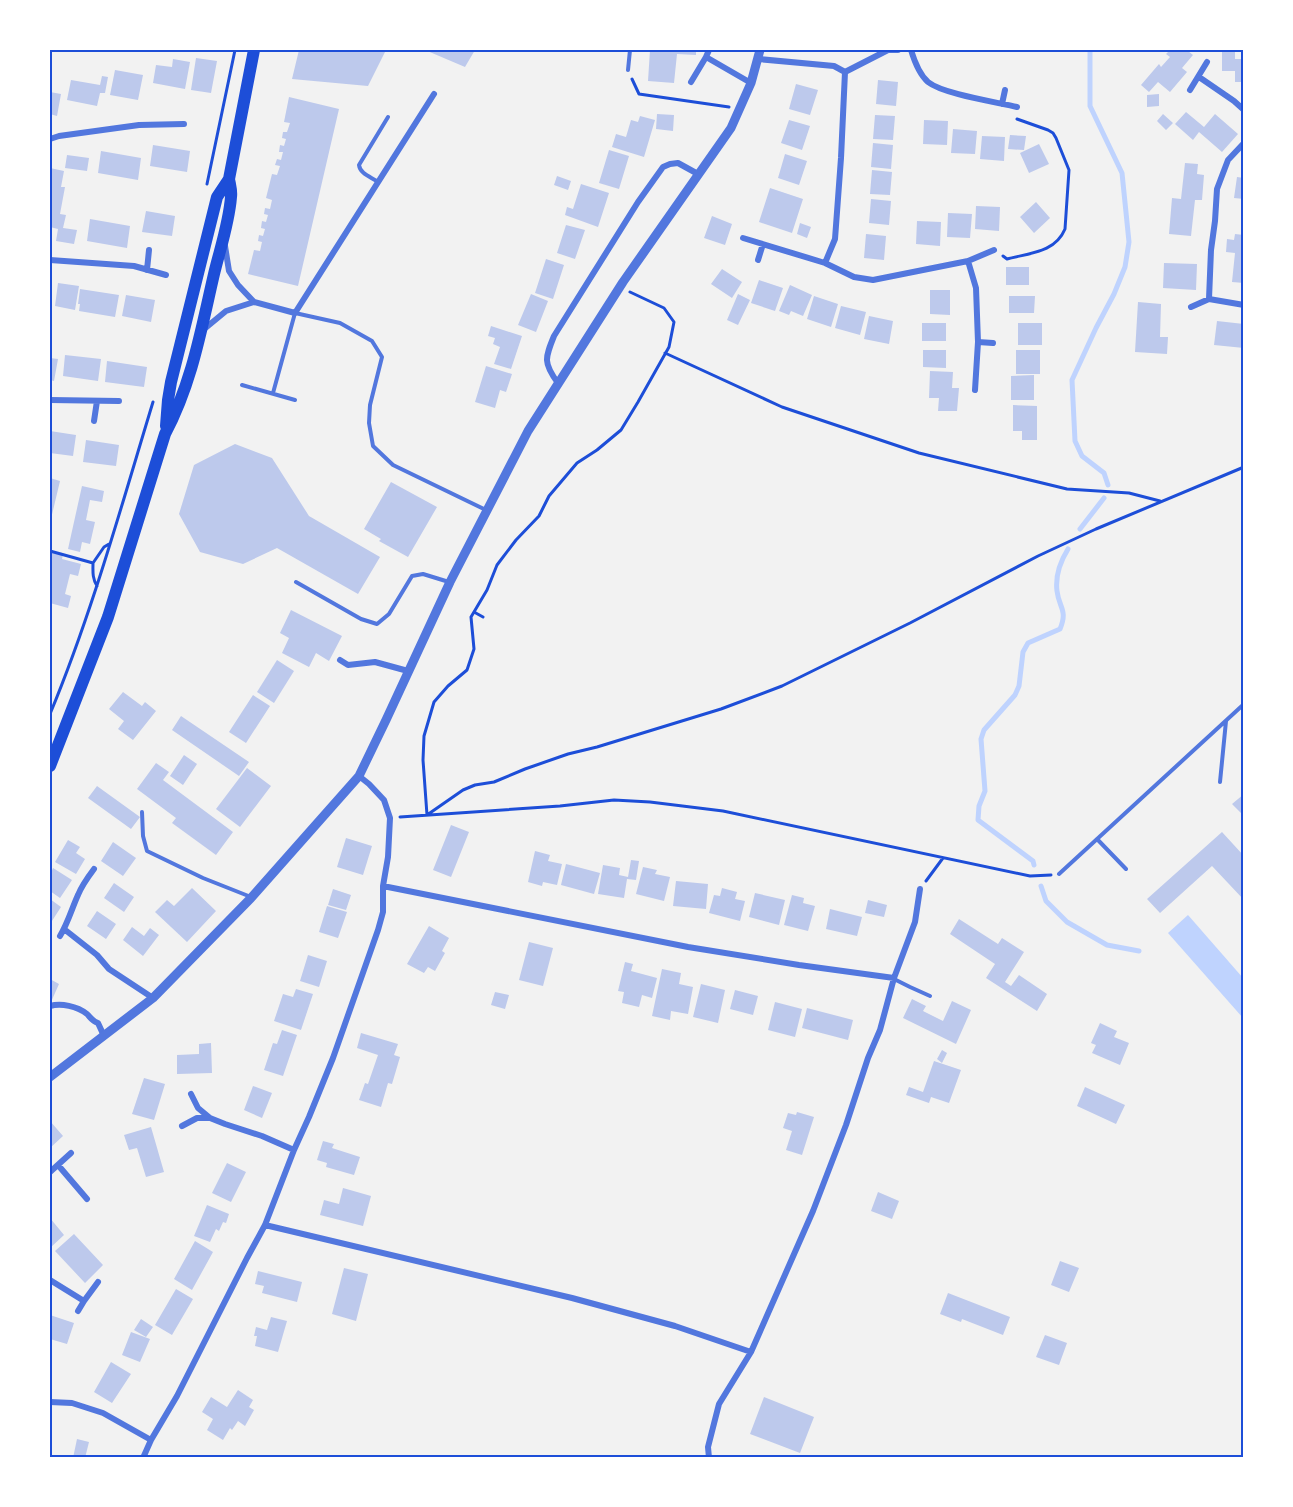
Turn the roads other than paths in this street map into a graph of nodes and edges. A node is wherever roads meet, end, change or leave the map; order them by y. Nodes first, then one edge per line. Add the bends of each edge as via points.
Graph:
1 (254, 50) edge
2 (630, 50) edge
3 (709, 50) edge
4 (898, 50) edge
5 (911, 50) edge
6 (759, 54) edge
7 (706, 57) junction
8 (1207, 62) dead end
9 (628, 70) road end
10 (845, 72) junction
11 (1198, 77) junction
12 (691, 81) dead end
13 (751, 83) junction
14 (1005, 90) dead end
15 (1190, 90) dead end
16 (434, 94) dead end
17 (1002, 104) junction
18 (1017, 108) road end
19 (1244, 110) edge
20 (388, 117) dead end
21 (184, 124) dead end
22 (50, 139) edge
23 (1244, 143) edge
24 (698, 174) junction
25 (229, 179) junction
26 (378, 182) junction
27 (223, 237) junction
28 (743, 238) dead end
29 (763, 244) junction
30 (149, 250) dead end
31 (994, 250) road end
32 (50, 260) edge
33 (758, 260) dead end
34 (968, 261) junction
35 (825, 263) junction
36 (147, 270) junction
37 (166, 275) dead end
38 (1209, 299) junction
39 (254, 302) junction
40 (1244, 305) edge
41 (1191, 307) dead end
42 (295, 314) junction
43 (201, 332) junction
44 (978, 342) junction
45 (993, 343) dead end
46 (558, 383) junction
47 (243, 385) dead end
48 (975, 390) dead end
49 (273, 393) junction
50 (50, 400) edge
51 (295, 400) dead end
52 (97, 401) junction
53 (119, 401) dead end
54 (94, 421) dead end
55 (165, 434) junction
56 (486, 510) junction
57 (296, 582) dead end
58 (450, 582) junction
59 (340, 660) dead end
60 (408, 671) junction
61 (1244, 704) edge
62 (1226, 720) junction
63 (50, 765) edge
64 (359, 776) junction
65 (1220, 782) dead end
66 (142, 812) dead end
67 (1097, 839) junction
68 (93, 869) dead end
69 (1126, 869) dead end
70 (1059, 874) road end
71 (383, 886) junction
72 (920, 888) road end
73 (251, 897) junction
74 (64, 929) junction
75 (60, 936) dead end
76 (894, 978) junction
77 (930, 996) dead end
78 (153, 998) junction
79 (50, 1006) edge
80 (104, 1036) junction
81 (50, 1077) edge
82 (191, 1094) dead end
83 (210, 1118) junction
84 (182, 1126) dead end
85 (294, 1150) junction
86 (71, 1154) dead end
87 (58, 1165) junction
88 (50, 1172) edge
89 (87, 1199) dead end
90 (265, 1225) junction
91 (50, 1280) edge
92 (98, 1282) dead end
93 (84, 1301) junction
94 (78, 1311) dead end
95 (751, 1352) junction
96 (50, 1401) edge
97 (151, 1440) junction
98 (143, 1458) edge
99 (709, 1458) edge

1 - 25 main road
2 - 9 lane
3 - 7 street
4 - 10 street via 888,50
5 - 17 street via 927,81 949,92
6 - 10 street via 834,66
6 - 13 street
7 - 12 street
7 - 13 street
8 - 11 street
10 - 35 street via 834,239
11 - 15 street
11 - 19 street
13 - 24 street via 731,128
14 - 17 street
16 - 26 street
17 - 18 street
20 - 26 lane via 359,165 362,172
21 - 22 street via 139,125
23 - 38 street via 1228,160 1217,189
24 - 46 street
24 - 46 street via 678,164 663,167 638,201 554,336 546,363
25 - 27 main road via 231,195
25 - 55 main road via 218,197 171,382
26 - 42 street
27 - 39 street via 229,271
27 - 43 main road
28 - 29 street
29 - 33 street
29 - 35 street
30 - 36 street
31 - 34 street
32 - 36 street
34 - 35 street via 873,280 854,277
34 - 44 street via 976,288
36 - 37 street
38 - 40 street
38 - 41 street
39 - 42 street
39 - 43 street via 226,311
42 - 49 lane
42 - 56 lane via 340,323 372,341 382,357 370,405 373,446 393,465
43 - 55 main road via 184,394
44 - 45 street
44 - 48 street
46 - 56 street
47 - 49 lane
49 - 51 lane
50 - 52 street
52 - 53 street
52 - 54 street
55 - 63 main road via 108,617
56 - 58 street
57 - 58 lane via 377,624 389,614 412,576 423,574
58 - 60 street
59 - 60 street via 348,665 375,662
60 - 64 street
61 - 62 lane
62 - 65 lane
62 - 67 lane
64 - 71 street via 384,800 390,818
64 - 73 street
66 - 73 lane via 147,850
67 - 69 lane
67 - 70 lane
68 - 74 street
71 - 76 street via 688,947
71 - 85 street via 378,930 333,1058
72 - 76 street via 915,922
73 - 78 street
74 - 75 street
74 - 78 street via 109,969
76 - 77 lane
76 - 95 street via 846,1125
78 - 80 street
79 - 80 street via 76,1008 98,1023
80 - 81 street
82 - 83 street via 198,1108
83 - 84 street via 197,1118
83 - 85 street
85 - 90 street
86 - 87 street
87 - 88 street
87 - 89 street
90 - 95 street via 572,1298
90 - 97 street
91 - 93 street
92 - 93 street
93 - 94 street
95 - 99 street via 719,1404 708,1446
96 - 97 street via 103,1413
97 - 98 street

